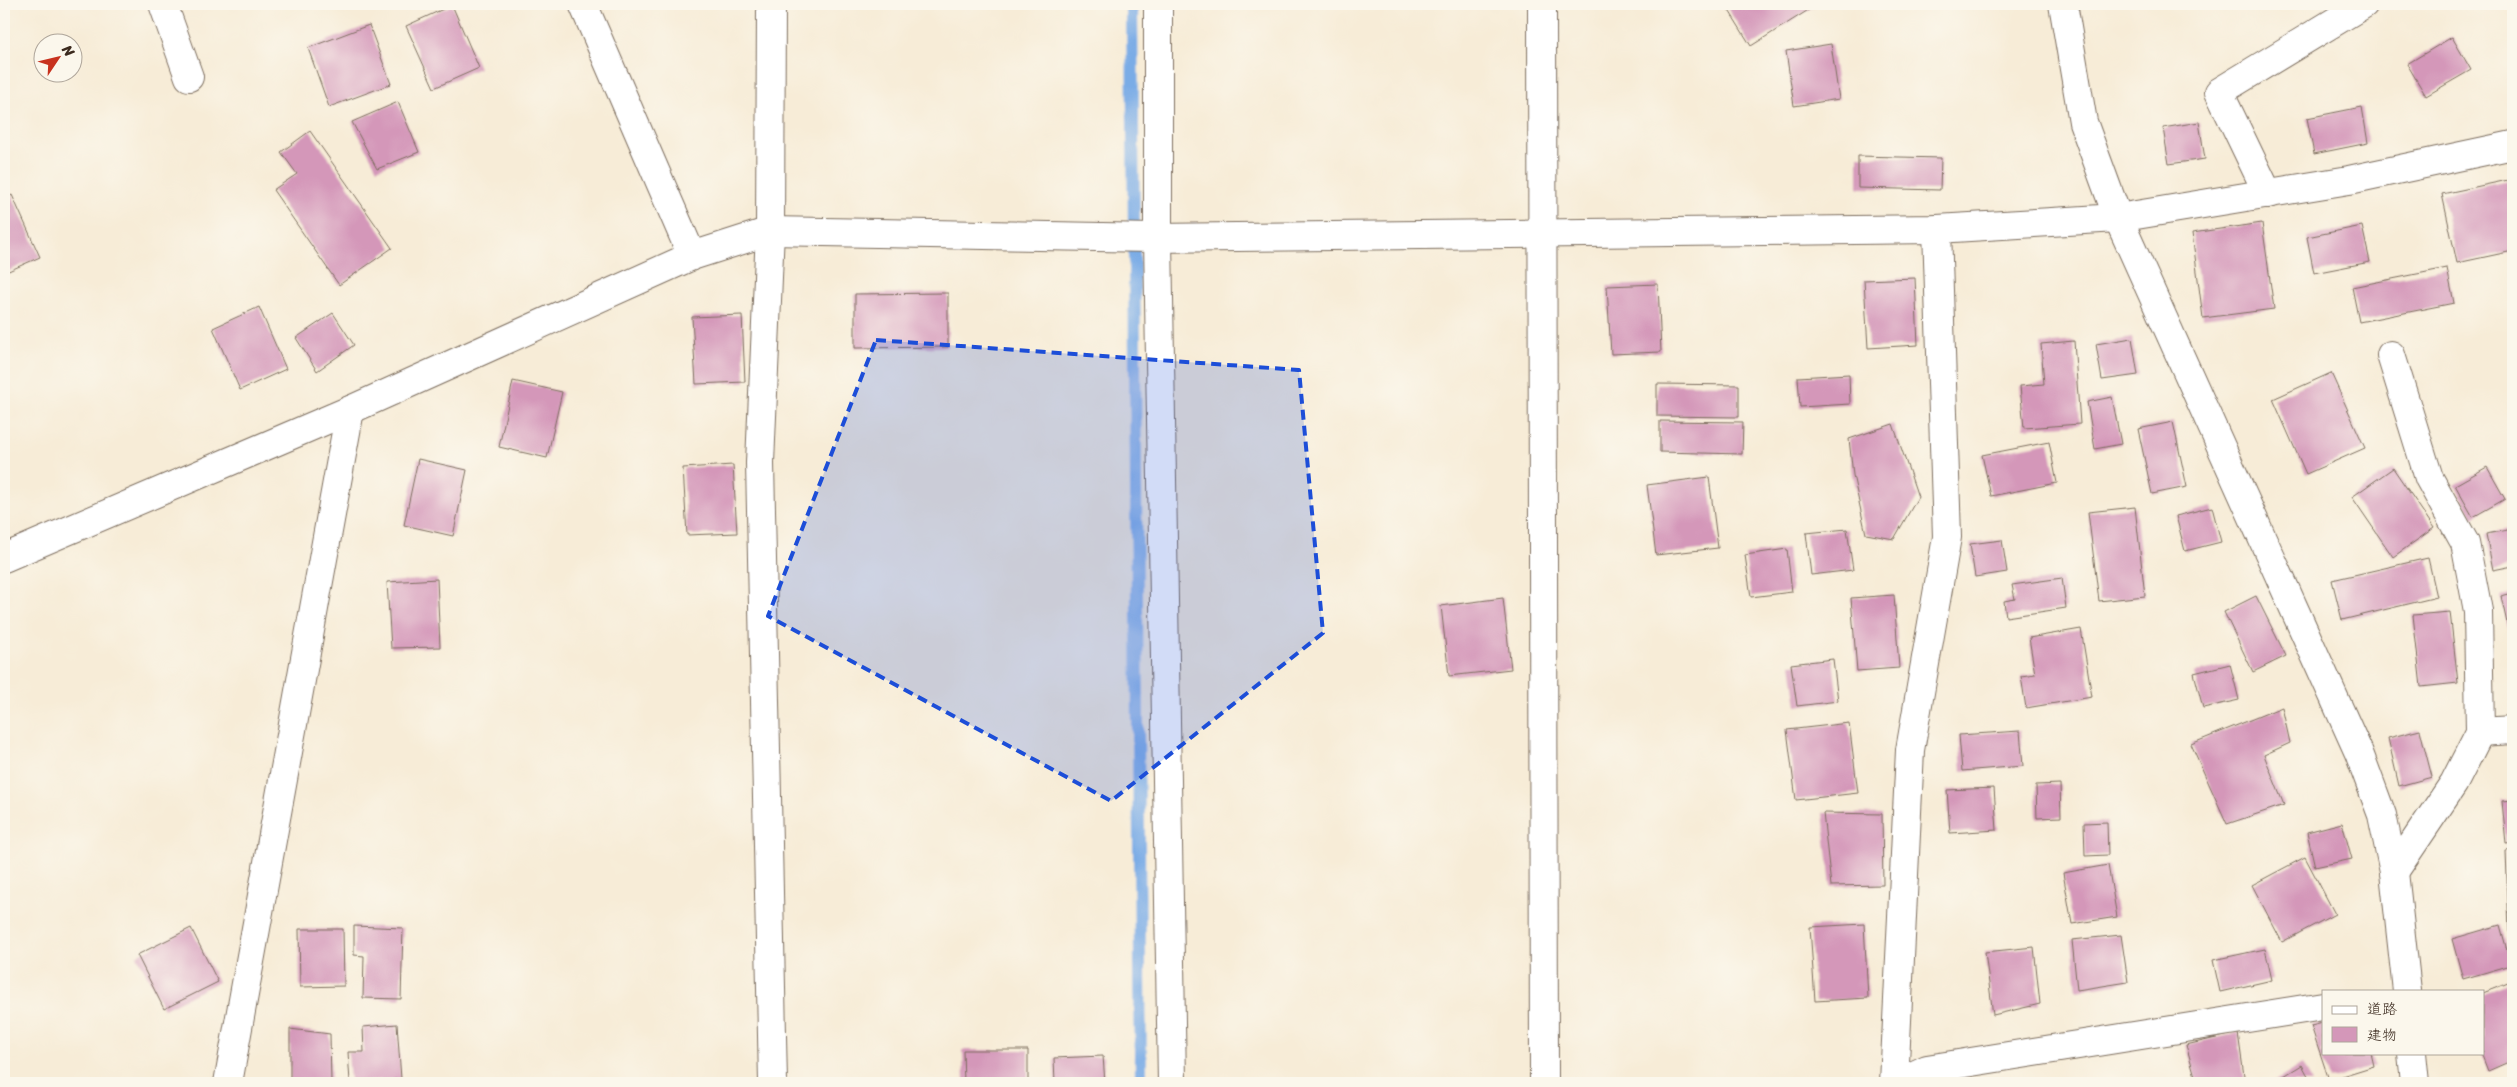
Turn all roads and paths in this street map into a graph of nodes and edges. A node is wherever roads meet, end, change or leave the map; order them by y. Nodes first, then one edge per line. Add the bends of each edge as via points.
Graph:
1 (163, 4) edge
2 (583, 4) edge
3 (771, 4) edge
4 (1158, 4) edge
5 (1542, 4) edge
6 (2063, 4) edge
7 (2364, 4) edge
8 (189, 77) dead end
9 (2513, 144) edge
10 (2268, 194) junction
11 (2118, 218) junction
12 (1937, 229) junction
13 (770, 231) junction
14 (1543, 232) junction
15 (1156, 238) junction
16 (692, 256) junction
17 (2391, 355) dead end
18 (350, 410) junction
19 (4, 558) edge
20 (2513, 730) edge
21 (2480, 732) junction
22 (2394, 872) junction
23 (2400, 989) edge
24 (2322, 1006) edge
25 (2412, 1054) edge
26 (228, 1083) edge
27 (773, 1083) edge
28 (1172, 1083) edge
29 (1544, 1083) edge
30 (1895, 1083) edge
31 (2415, 1083) edge

1 - 8 street
2 - 16 street
3 - 13 street
4 - 15 street
5 - 14 street
6 - 11 street via 2083,122
7 - 10 street via 2219,92
9 - 10 street
10 - 11 street
11 - 12 street
11 - 22 street via 2359,753 2382,814
12 - 14 street
12 - 30 street via 1946,537 1910,750
13 - 15 street
13 - 16 street
13 - 27 street via 760,463
14 - 15 street
14 - 29 street
15 - 28 street
16 - 18 street
17 - 21 street via 2428,478 2465,543 2478,611
18 - 19 street
18 - 26 street
20 - 21 street
21 - 22 street via 2454,783
22 - 23 street
24 - 30 street via 1927,1069
25 - 31 street

